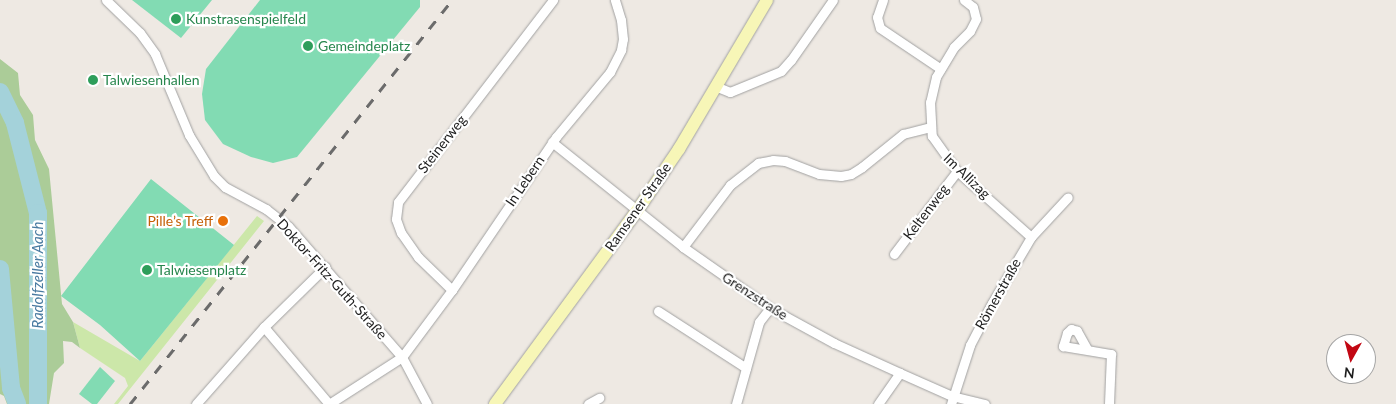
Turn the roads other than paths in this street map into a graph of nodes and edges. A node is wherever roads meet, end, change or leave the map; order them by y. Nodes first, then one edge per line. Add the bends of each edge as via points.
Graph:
1 (106, 0) edge
2 (553, 0) edge
3 (616, 0) edge
4 (767, 0) edge
5 (833, 0) edge
6 (883, 0) edge
7 (964, 0) edge
8 (941, 68) junction
9 (715, 86) junction
10 (931, 127) junction
11 (552, 142) junction
12 (957, 170) junction
13 (1068, 198) dead end
14 (637, 211) junction
15 (1031, 237) junction
16 (682, 248) junction
17 (894, 254) dead end
18 (325, 268) junction
19 (452, 290) junction
20 (770, 308) junction
21 (658, 311) dead end
22 (264, 327) junction
23 (1087, 349) dead end
24 (402, 357) junction
25 (746, 368) junction
26 (900, 373) junction
27 (599, 398) dead end
28 (952, 400) edge
29 (196, 404) edge
30 (329, 404) edge
31 (427, 404) edge
32 (495, 404) edge
33 (588, 404) edge
34 (736, 404) edge
35 (878, 404) edge
36 (985, 404) edge
37 (1109, 404) edge

1 - 18 street, Doktor-Fritz-Guth-Straße via 140,33 155,54 189,135 214,176 225,187 277,217
2 - 19 street, Steinerweg via 398,202 396,219 401,233 418,257
3 - 11 street, In Lebern via 623,39 616,62
4 - 9 main road, Ramsener Straße
5 - 9 street via 781,71 730,92
6 - 8 street via 877,17 880,28
7 - 8 street, Im Allizag via 973,7 976,19
8 - 10 street, Im Allizag via 930,102
9 - 14 main road, Ramsener Straße via 679,149
10 - 12 street, Im Allizag via 932,136 942,153
10 - 16 street via 903,134 851,174 819,174 785,162 758,162 730,185
11 - 14 street, Grenzstraße
11 - 19 street, In Lebern
12 - 15 street, Im Allizag
12 - 17 street, Keltenweg
13 - 15 street, Römerstraße
14 - 16 street, Grenzstraße
14 - 32 main road, Ramsener Straße
15 - 28 street, Römerstraße via 970,345
16 - 20 street, Grenzstraße
18 - 22 street
18 - 24 street, Doktor-Fritz-Guth-Straße
19 - 24 street, In Lebern
20 - 25 street via 760,322
20 - 26 street, Grenzstraße via 834,343
21 - 25 street
22 - 29 street
22 - 30 street
23 - 37 street via 1111,354
24 - 30 street
24 - 31 street, Doktor-Fritz-Guth-Straße
25 - 34 street
26 - 28 street, Grenzstraße
26 - 35 street
27 - 33 street
28 - 36 street, Grenzstraße

